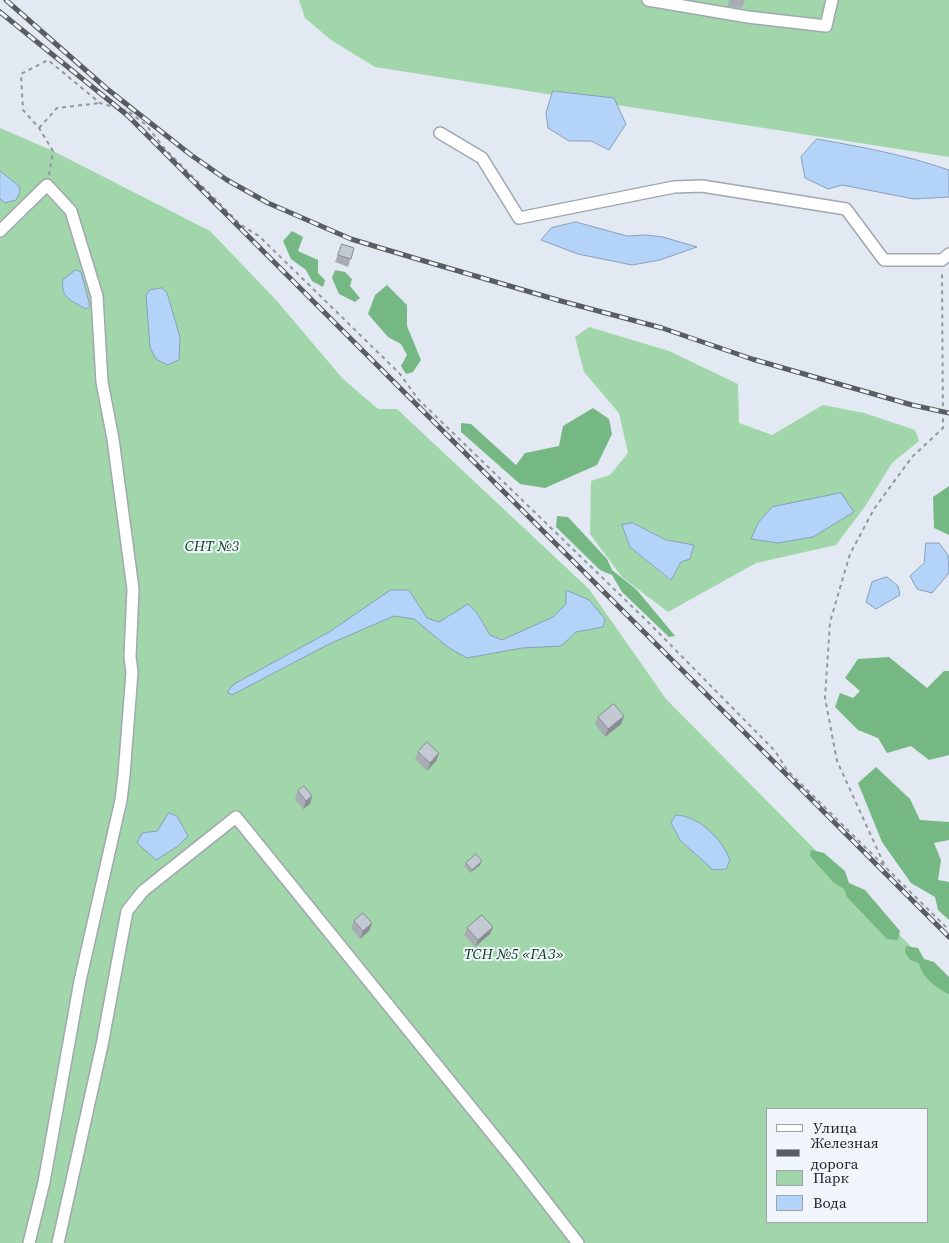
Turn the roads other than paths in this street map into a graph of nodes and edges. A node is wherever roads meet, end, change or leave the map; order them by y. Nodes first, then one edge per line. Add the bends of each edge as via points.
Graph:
1 (648, 0) edge
2 (832, 0) edge
3 (440, 133) dead end
4 (0, 231) edge
5 (945, 257) edge
6 (29, 1243) edge
7 (58, 1243) edge
8 (578, 1243) edge

1 - 2 lane via 826,26
3 - 5 lane via 482,158 519,218 674,187 702,186 846,209 884,260
4 - 6 lane via 47,185 71,211 97,296 102,382 134,589 132,672 120,800 80,981 44,1182
7 - 8 lane via 102,1045 127,911 143,891 236,817

